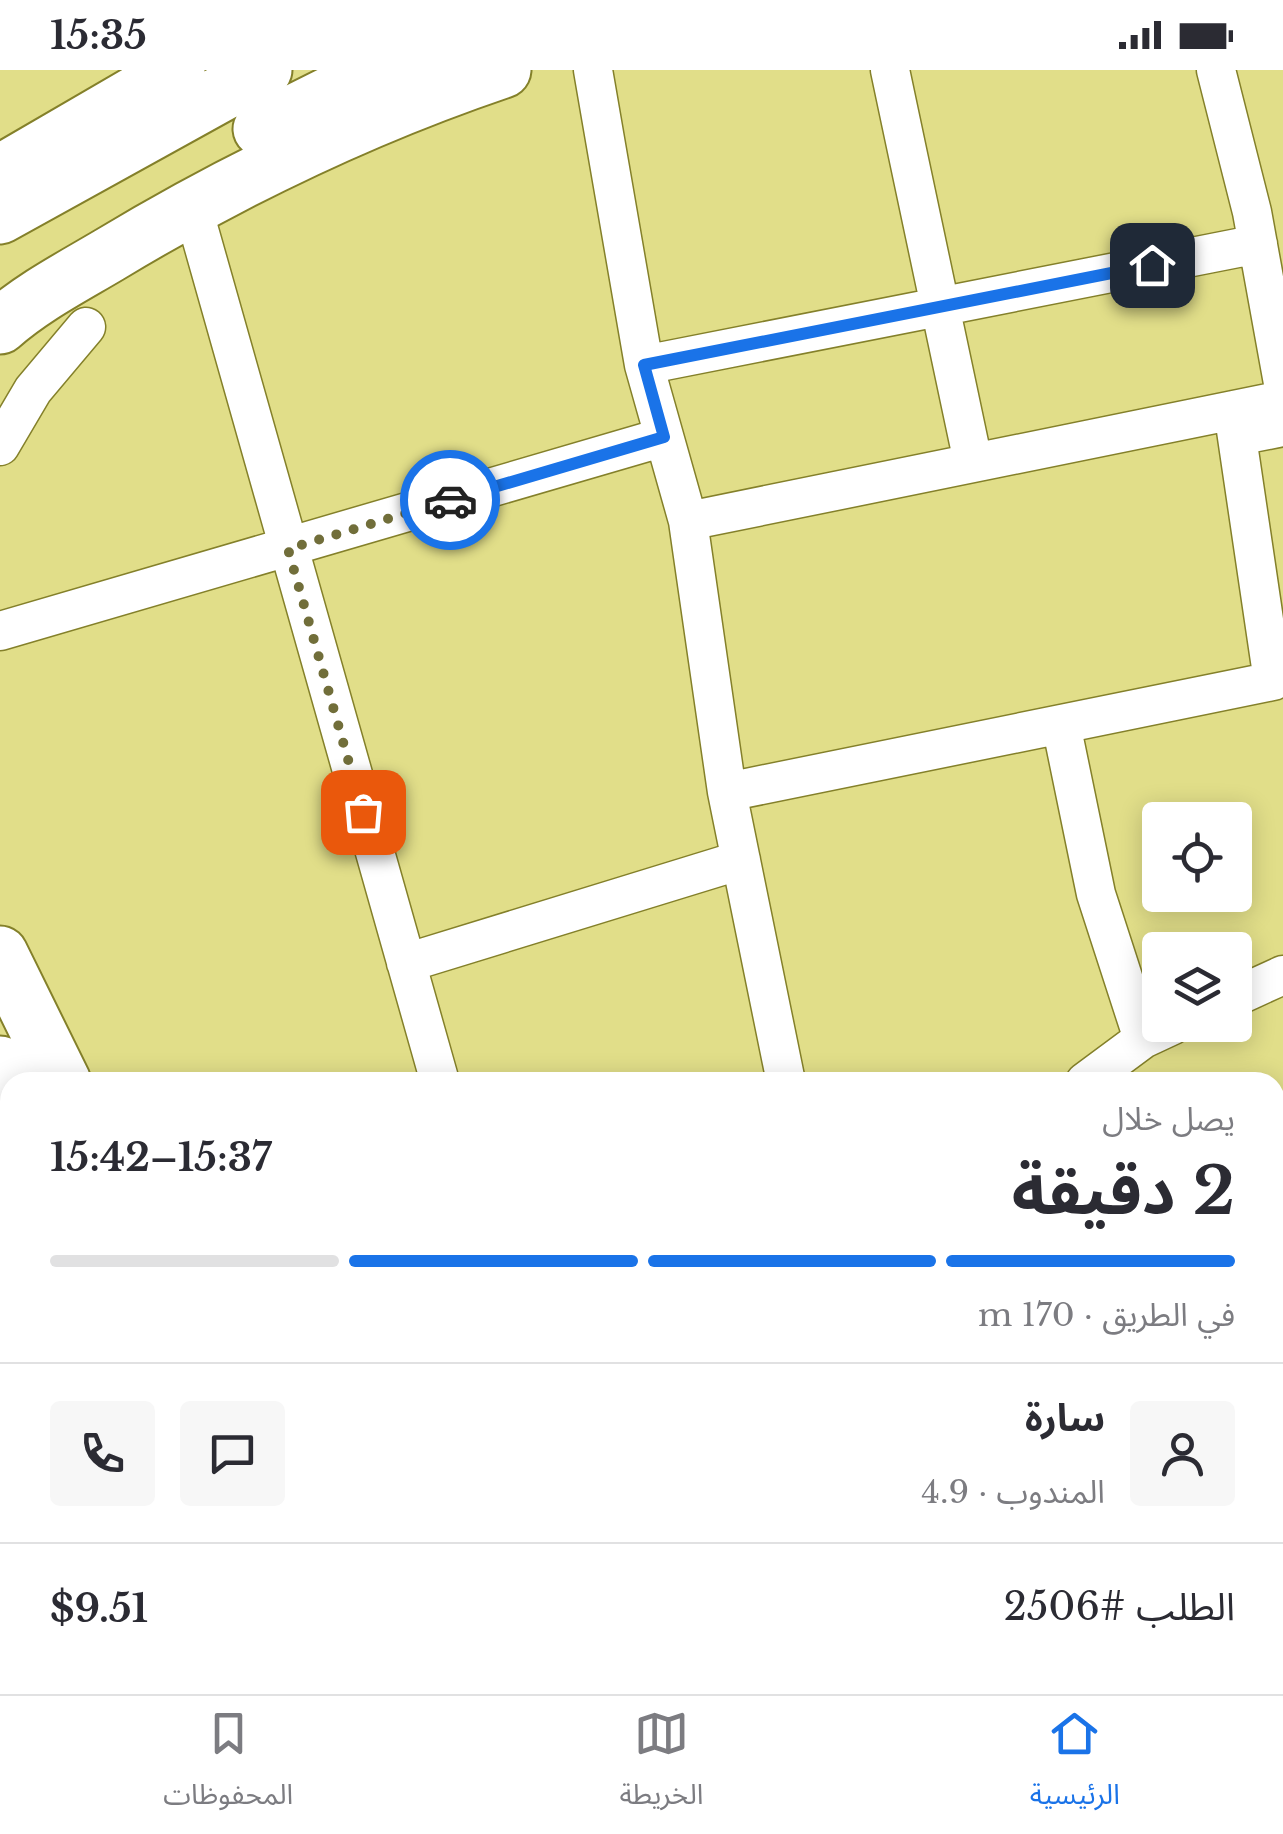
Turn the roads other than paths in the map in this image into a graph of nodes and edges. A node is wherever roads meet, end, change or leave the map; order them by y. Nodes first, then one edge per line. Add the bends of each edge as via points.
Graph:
1 (177, 70) edge
2 (264, 70) edge
3 (395, 70) edge
4 (503, 70) edge
5 (593, 70) edge
6 (890, 70) edge
7 (1216, 70) edge
8 (0, 172) edge
9 (192, 205) junction
10 (0, 216) edge
11 (1264, 220) edge
12 (0, 282) edge
13 (940, 306) junction
14 (0, 326) edge
15 (86, 327) dead end
16 (644, 365) junction
17 (1283, 383) edge
18 (1283, 400) edge
19 (1235, 423) junction
20 (1283, 428) edge
21 (664, 437) junction
22 (0, 446) edge
23 (973, 462) junction
24 (688, 521) junction
25 (288, 549) junction
26 (0, 631) edge
27 (1062, 724) junction
28 (727, 792) junction
29 (741, 860) junction
30 (0, 954) edge
31 (406, 963) junction
32 (1283, 975) edge
33 (1252, 989) edge
34 (1142, 996) edge
35 (1143, 1042) edge
36 (58, 1072) edge
37 (437, 1072) edge
38 (784, 1072) edge
39 (1100, 1072) edge

1 - 8 main road
2 - 10 main road
3 - 12 main road via 351,84 152,183
4 - 9 main road via 413,101
5 - 16 street
6 - 13 street
7 - 11 street
9 - 14 main road
9 - 25 street
11 - 13 street
11 - 17 street
13 - 16 street
13 - 23 street
15 - 22 street via 33,390
16 - 21 street
18 - 19 street
19 - 20 street
19 - 23 street
19 - 27 street via 1273,681
21 - 24 street
21 - 25 street
23 - 24 street
24 - 28 street
25 - 26 street
25 - 31 street
27 - 28 street
27 - 34 street via 1096,894
28 - 29 street
29 - 31 street
29 - 38 street
30 - 36 main road
31 - 37 street
32 - 33 street
35 - 39 street

